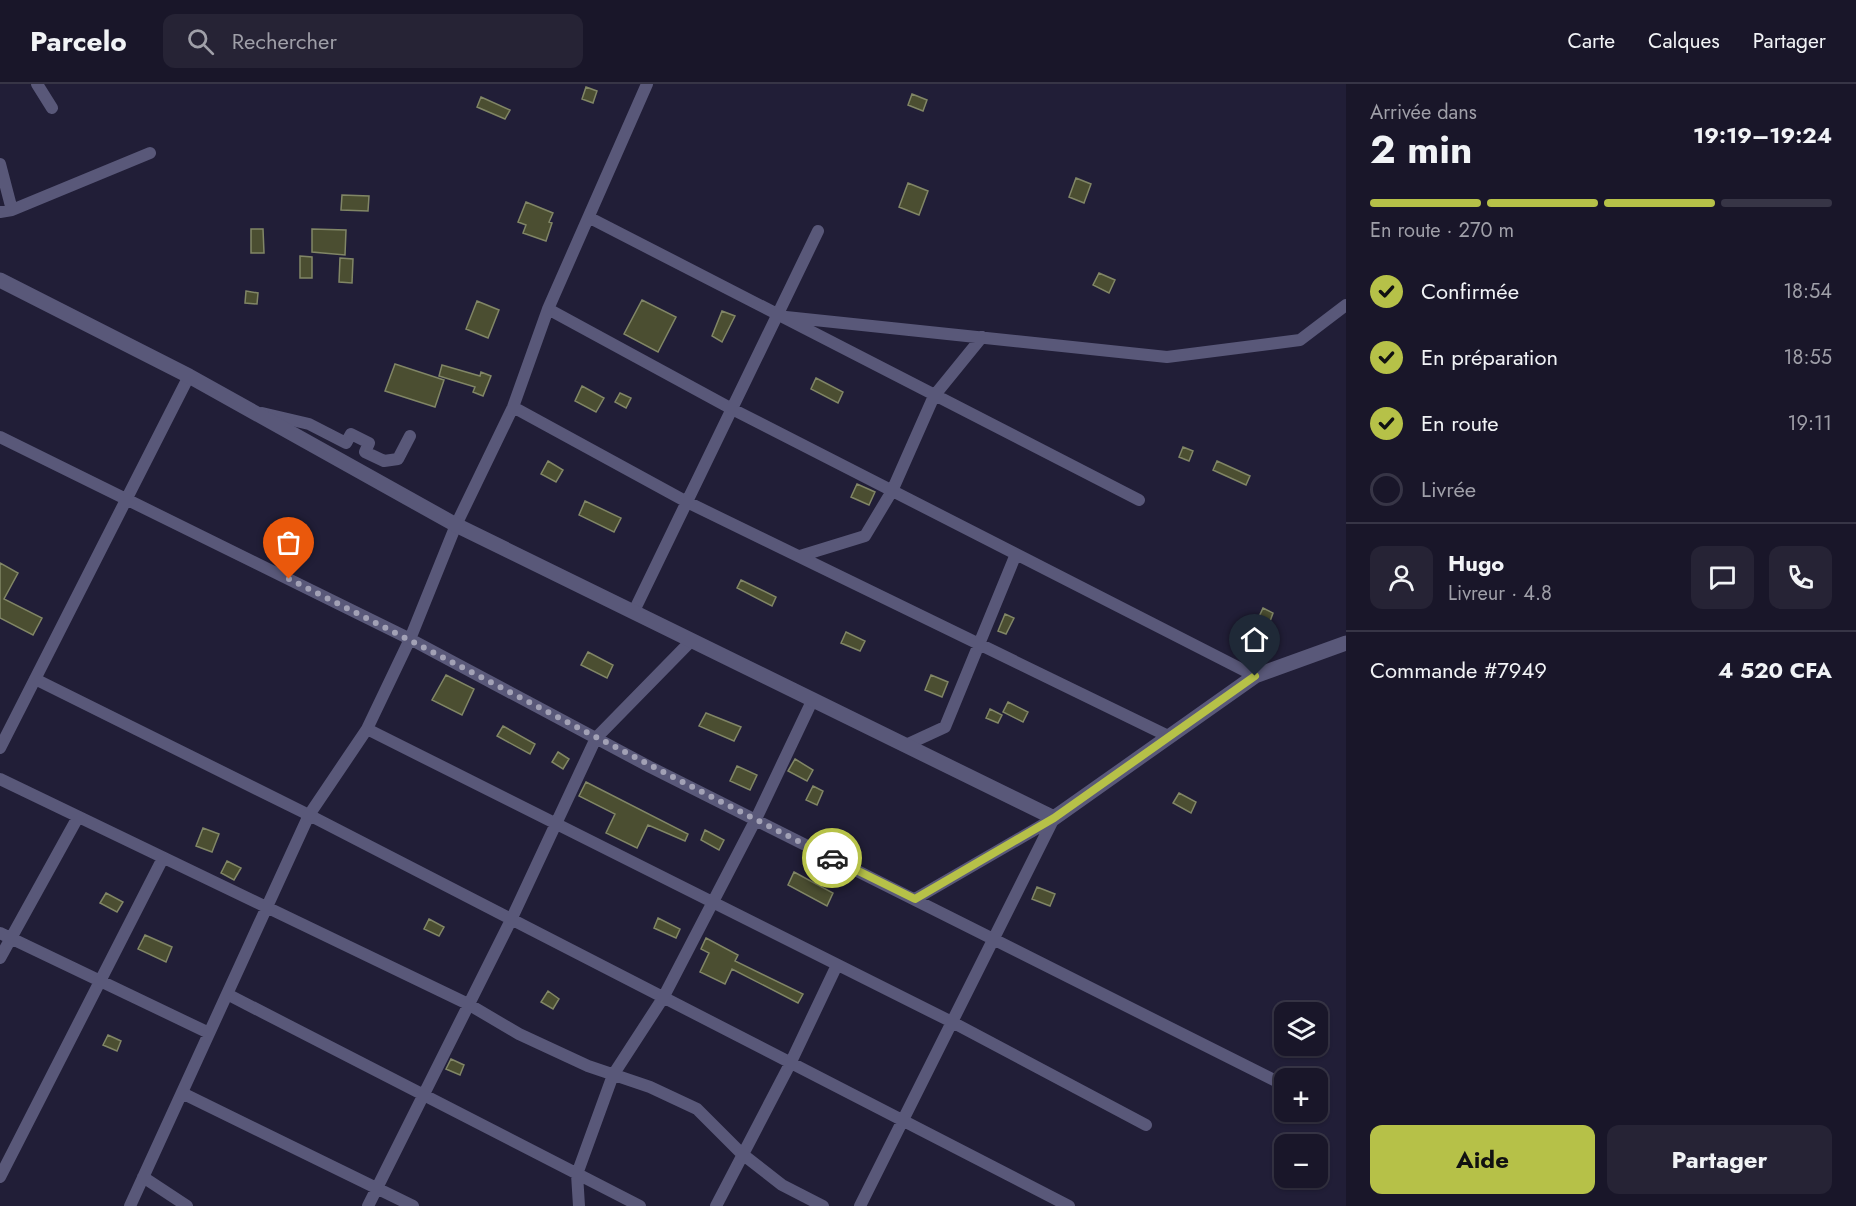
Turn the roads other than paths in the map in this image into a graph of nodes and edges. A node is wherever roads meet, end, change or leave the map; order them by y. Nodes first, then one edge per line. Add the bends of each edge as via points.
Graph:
1 (37, 84) edge
2 (647, 84) edge
3 (52, 108) dead end
4 (150, 153) dead end
5 (0, 164) edge
6 (6, 211) edge
7 (590, 219) junction
8 (818, 231) dead end
9 (0, 280) edge
10 (1346, 305) edge
11 (548, 309) junction
12 (777, 316) junction
13 (982, 338) junction
14 (189, 376) junction
15 (934, 396) junction
16 (513, 407) junction
17 (247, 409) junction
18 (732, 409) junction
19 (410, 436) dead end
20 (0, 437) edge
21 (892, 491) junction
22 (126, 499) junction
23 (1139, 500) dead end
24 (687, 501) junction
25 (456, 525) junction
26 (1016, 555) junction
27 (800, 556) junction
28 (634, 611) junction
29 (411, 639) junction
30 (692, 640) junction
31 (1346, 643) edge
32 (980, 644) junction
33 (1255, 676) junction
34 (35, 679) junction
35 (813, 699) junction
36 (367, 729) junction
37 (1168, 736) junction
38 (596, 738) junction
39 (906, 746) junction
40 (0, 748) edge
41 (0, 779) edge
42 (309, 815) junction
43 (78, 817) junction
44 (1054, 818) junction
45 (756, 819) junction
46 (556, 824) junction
47 (163, 858) junction
48 (915, 899) junction
49 (713, 902) junction
50 (266, 909) junction
51 (511, 920) junction
52 (5, 936) edge
53 (994, 938) junction
54 (0, 958) edge
55 (837, 965) junction
56 (101, 982) junction
57 (227, 994) junction
58 (663, 998) junction
59 (468, 1004) junction
60 (952, 1022) junction
61 (209, 1033) junction
62 (790, 1064) junction
63 (613, 1075) junction
64 (1274, 1080) edge
65 (182, 1093) junction
66 (423, 1095) junction
67 (902, 1122) junction
68 (1146, 1125) dead end
69 (741, 1153) junction
70 (577, 1174) junction
71 (0, 1177) edge
72 (143, 1177) junction
73 (377, 1188) junction
74 (130, 1206) edge
75 (188, 1206) edge
76 (368, 1206) edge
77 (413, 1206) edge
78 (579, 1206) edge
79 (640, 1206) edge
80 (716, 1206) edge
81 (823, 1206) edge
82 (860, 1206) edge
83 (1069, 1206) edge

1 - 3 street
2 - 7 street
4 - 6 street
5 - 6 street
7 - 11 street
7 - 12 street
8 - 12 street
9 - 14 street
10 - 13 street via 1300,340 1167,357
11 - 16 street
11 - 18 street
12 - 13 street
12 - 15 street
12 - 18 street
13 - 15 street
14 - 17 street
14 - 22 street
15 - 21 street
15 - 23 street
16 - 24 street
16 - 25 street
17 - 19 street via 309,424 346,443 351,434 369,443 365,452 384,461 398,459
17 - 25 street
18 - 21 street
18 - 24 street
20 - 22 street
21 - 26 street
21 - 27 street via 865,536
22 - 29 street
22 - 34 street
24 - 27 street
24 - 28 street
25 - 28 street
25 - 29 street
26 - 32 street
26 - 33 street
27 - 32 street
28 - 30 street
29 - 36 street
29 - 38 street
30 - 35 street
30 - 38 street
31 - 33 street
32 - 37 street
32 - 39 street via 945,727
33 - 37 street
34 - 40 street
34 - 42 street
35 - 39 street
35 - 45 street
36 - 42 street
36 - 46 street
37 - 44 street
38 - 45 street
38 - 46 street
39 - 44 street
41 - 43 street
42 - 50 street
42 - 51 street
43 - 47 street
43 - 52 street
44 - 48 street
44 - 53 street
45 - 48 street
45 - 49 street
46 - 49 street
46 - 51 street
47 - 50 street
47 - 56 street
48 - 53 street
49 - 55 street
49 - 58 street
50 - 57 street
50 - 59 street
51 - 58 street
51 - 59 street
52 - 54 street
52 - 56 street
53 - 60 street
53 - 64 street
55 - 60 street
55 - 62 street
56 - 61 street
56 - 71 street
57 - 61 street
57 - 66 street
58 - 62 street
58 - 63 street
59 - 63 street via 519,1034
59 - 66 street
60 - 67 street
60 - 68 street
61 - 65 street
62 - 67 street
62 - 69 street
63 - 69 street via 697,1108
63 - 70 street
65 - 72 street
65 - 73 street
66 - 70 street
66 - 73 street
67 - 82 street
67 - 83 street
69 - 80 street
69 - 81 street via 782,1185
70 - 78 street
70 - 79 street
72 - 74 street
72 - 75 street
73 - 76 street
73 - 77 street

